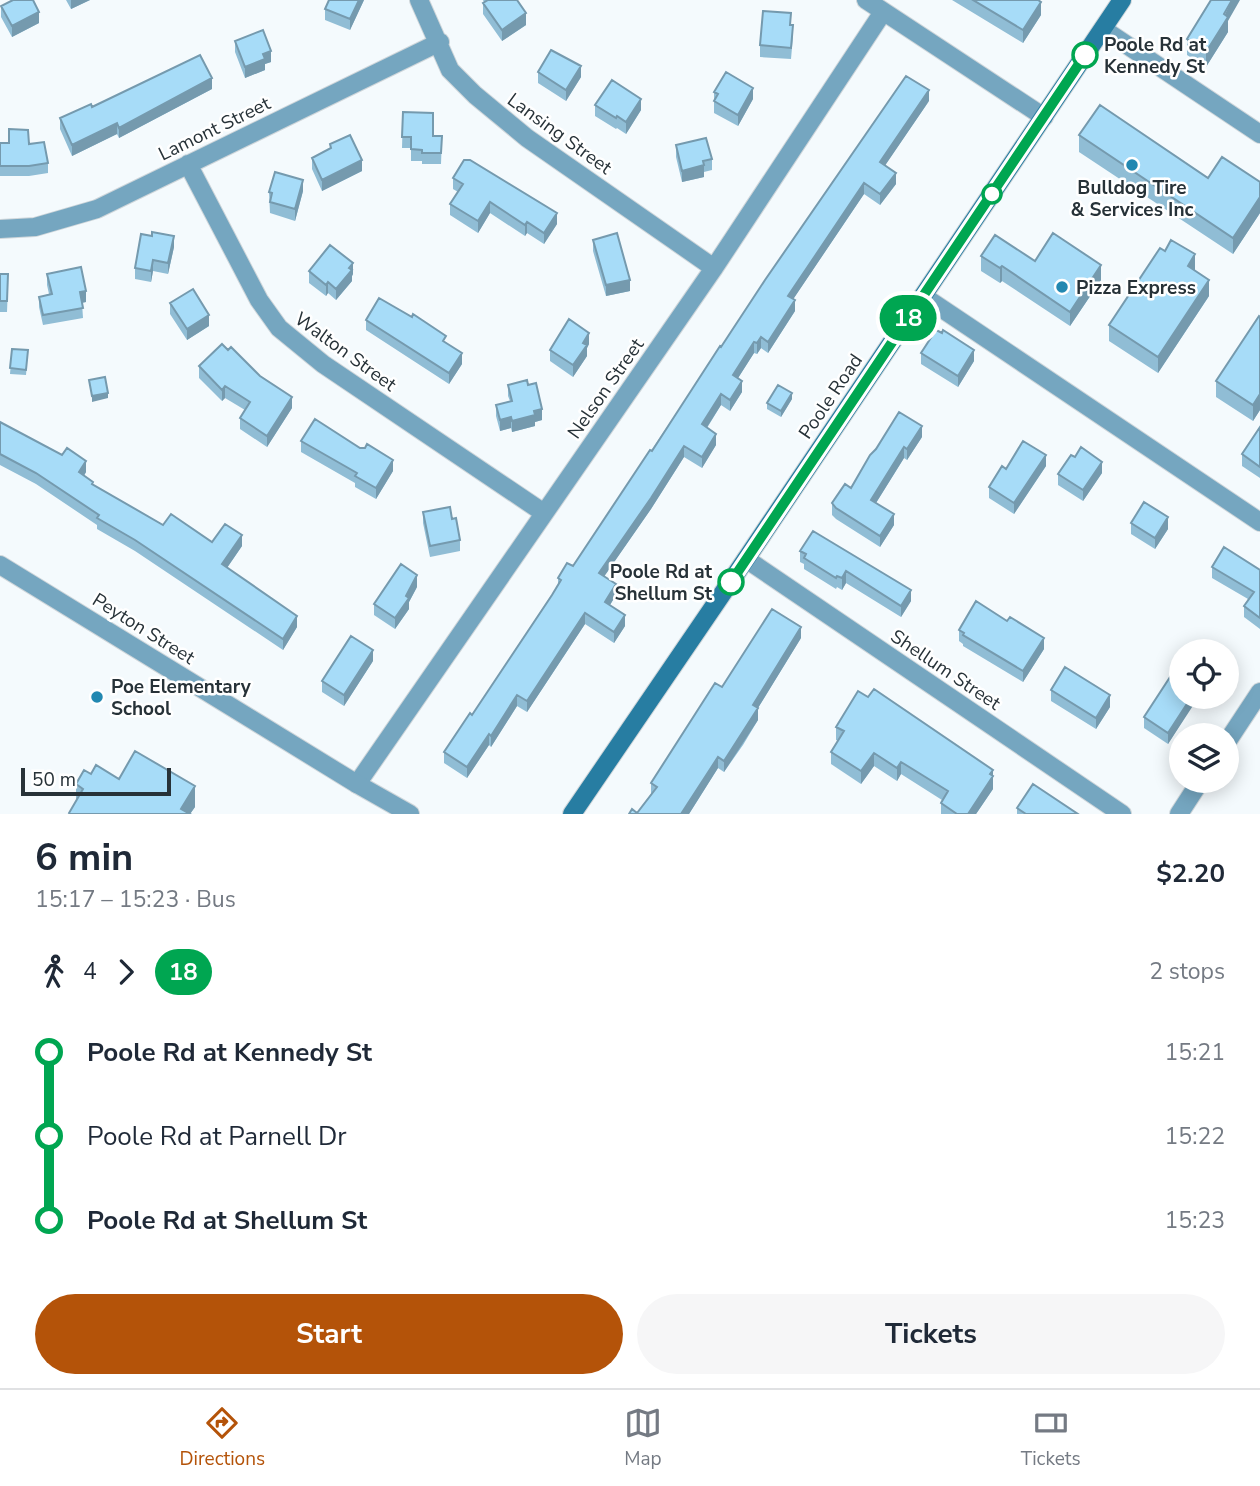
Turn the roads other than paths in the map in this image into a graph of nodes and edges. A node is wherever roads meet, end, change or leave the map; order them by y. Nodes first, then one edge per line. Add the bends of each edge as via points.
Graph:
1 (419, 0) edge
2 (866, 0) edge
3 (1122, 0) edge
4 (883, 12) junction
5 (1103, 29) junction
6 (439, 42) junction
7 (1044, 117) junction
8 (1260, 134) edge
9 (188, 164) junction
10 (0, 229) edge
11 (714, 268) junction
12 (923, 296) junction
13 (544, 513) junction
14 (1260, 523) edge
15 (746, 559) junction
16 (0, 565) edge
17 (1260, 692) edge
18 (1239, 724) edge
19 (357, 784) junction
20 (1193, 793) edge
21 (410, 814) edge
22 (572, 814) edge
23 (1122, 814) edge
24 (1179, 814) edge

1 - 6 street, Lansing Street
2 - 4 street
3 - 5 main road, Poole Road
4 - 7 street
4 - 11 street, Nelson Street
5 - 7 main road, Poole Road
5 - 8 street
6 - 9 street, Lamont Street
6 - 11 street, Lansing Street via 450,70 527,138
7 - 12 main road, Poole Road
9 - 10 street, Lamont Street via 97,209 35,227
9 - 13 street, Walton Street via 259,300 279,328 323,364
11 - 13 street, Nelson Street
12 - 14 street
12 - 15 main road, Poole Road
13 - 19 street, Nelson Street
15 - 22 main road, Poole Road
15 - 23 street, Shellum Street
16 - 19 street, Peyton Street
17 - 18 street
19 - 21 street, Peyton Street
20 - 24 street

